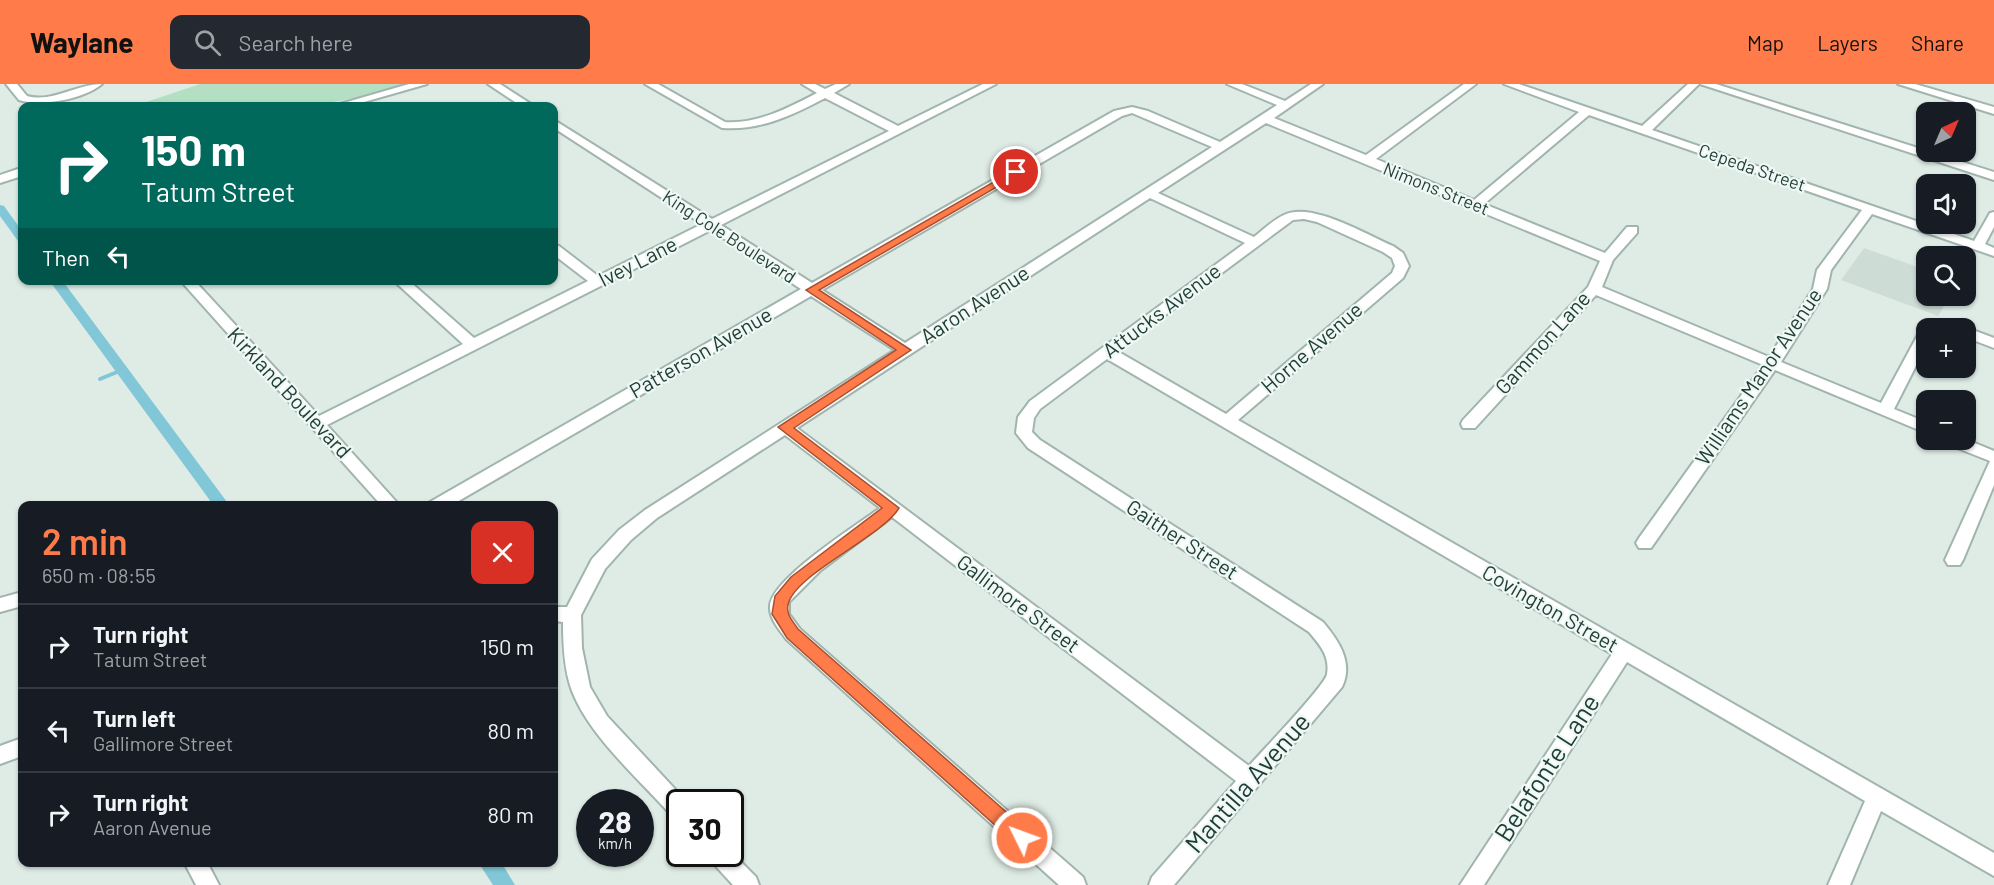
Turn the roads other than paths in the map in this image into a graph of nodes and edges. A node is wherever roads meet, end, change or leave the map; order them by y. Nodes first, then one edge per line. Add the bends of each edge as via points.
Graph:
1 (11, 84) edge
2 (97, 84) edge
3 (422, 84) edge
4 (493, 84) edge
5 (650, 84) edge
6 (807, 84) edge
7 (844, 84) edge
8 (991, 84) edge
9 (1233, 84) edge
10 (1318, 84) edge
11 (1471, 84) edge
12 (1509, 84) edge
13 (1694, 84) edge
14 (1705, 84) edge
15 (1903, 84) edge
16 (824, 93) junction
17 (370, 102) edge
18 (522, 102) edge
19 (1286, 105) junction
20 (1587, 111) junction
21 (1994, 111) edge
22 (1265, 118) junction
23 (558, 126) edge
24 (898, 131) junction
25 (1644, 131) junction
26 (1222, 147) junction
27 (1366, 160) junction
28 (18, 173) edge
29 (1994, 176) edge
30 (0, 179) edge
31 (1149, 193) junction
32 (1475, 205) junction
33 (1869, 209) junction
34 (1994, 216) edge
35 (711, 225) junction
36 (1632, 230) dead end
37 (1254, 242) junction
38 (1977, 246) junction
39 (558, 252) edge
40 (1994, 252) edge
41 (1607, 259) junction
42 (1398, 274) joint
43 (597, 282) junction
44 (191, 285) edge
45 (405, 285) edge
46 (1594, 289) junction
47 (811, 290) junction
48 (1976, 337) edge
49 (1994, 344) edge
50 (473, 345) junction
51 (905, 350) junction
52 (1916, 351) edge
53 (1107, 352) junction
54 (1772, 364) junction
55 (1035, 405) joint
56 (1885, 411) junction
57 (1227, 421) junction
58 (317, 423) junction
59 (1469, 424) dead end
60 (1916, 424) edge
61 (785, 427) junction
62 (1976, 450) edge
63 (1994, 457) edge
64 (1994, 466) edge
65 (387, 501) edge
66 (445, 501) edge
67 (892, 508) junction
68 (1645, 543) dead end
69 (1954, 560) dead end
70 (18, 599) edge
71 (0, 605) edge
72 (563, 615) edge
73 (1624, 651) junction
74 (1335, 681) joint
75 (18, 748) edge
76 (0, 755) edge
77 (1251, 780) junction
78 (666, 795) edge
79 (1876, 797) junction
80 (1994, 865) edge
81 (198, 867) edge
82 (731, 867) edge
83 (208, 885) edge
84 (748, 885) edge
85 (1075, 885) edge
86 (1160, 885) edge
87 (1471, 885) edge
88 (1839, 885) edge

1 - 2 street via 22,98 34,100
3 - 17 street
4 - 18 street
5 - 16 street via 722,125 741,127 762,122
6 - 16 street
7 - 16 street
8 - 24 street, Ivey Lane
9 - 19 street
10 - 19 street, Aaron Avenue
11 - 27 street
12 - 20 street, Cepeda Street
13 - 25 street
14 - 29 street
15 - 21 street
16 - 24 street
19 - 22 street, Aaron Avenue
20 - 25 street, Cepeda Street
20 - 32 street
22 - 26 street, Aaron Avenue
22 - 27 street, Nimons Street
23 - 35 street, King Cole Boulevard
24 - 35 street, Ivey Lane
25 - 33 street, Cepeda Street
26 - 31 street, Aaron Avenue
26 - 47 street, Patterson Avenue via 1144,112 1118,113
27 - 32 street, Nimons Street
28 - 30 street
31 - 37 street
31 - 51 street, Aaron Avenue
32 - 41 street, Nimons Street
33 - 38 street, Cepeda Street
33 - 54 street, Williams Manor Avenue via 1824,270 1820,289
34 - 38 street
35 - 43 street, Ivey Lane
35 - 47 street, King Cole Boulevard
36 - 41 street, Gammon Lane
37 - 42 street, Attucks Avenue via 1289,217 1304,215 1388,249 1398,256 1402,266
37 - 53 street, Attucks Avenue
38 - 40 street, Cepeda Street
39 - 43 street
41 - 46 street, Gammon Lane
42 - 57 street, Horne Avenue
43 - 50 street, Ivey Lane
44 - 58 street, Kirkland Boulevard
45 - 50 street
46 - 54 street
46 - 59 street, Gammon Lane
47 - 51 street, King Cole Boulevard
47 - 66 street, Patterson Avenue
48 - 49 street
50 - 58 street, Ivey Lane
51 - 61 street, Aaron Avenue
52 - 56 street
53 - 55 street, Attucks Avenue
53 - 57 street, Covington Street
54 - 56 street
54 - 68 street, Williams Manor Avenue
55 - 74 street, Gaither Street via 1026,417 1024,433 1034,444 1316,627 1330,644 1339,665
56 - 60 street
57 - 73 street, Covington Street
58 - 65 street, Kirkland Boulevard
61 - 67 street, Gallimore Street
61 - 72 street, Aaron Avenue via 625,535 598,564
62 - 63 street
64 - 69 street
67 - 77 street, Gallimore Street
67 - 85 street via 796,581 780,601 780,614 793,634
70 - 71 street
72 - 78 street via 581,688 600,722
73 - 79 street, Covington Street
73 - 87 street, Belafonte Lane
74 - 77 street, Mantilla Avenue
75 - 76 street
77 - 86 street, Mantilla Avenue
79 - 80 street, Covington Street
79 - 88 street
81 - 83 street
82 - 84 street

